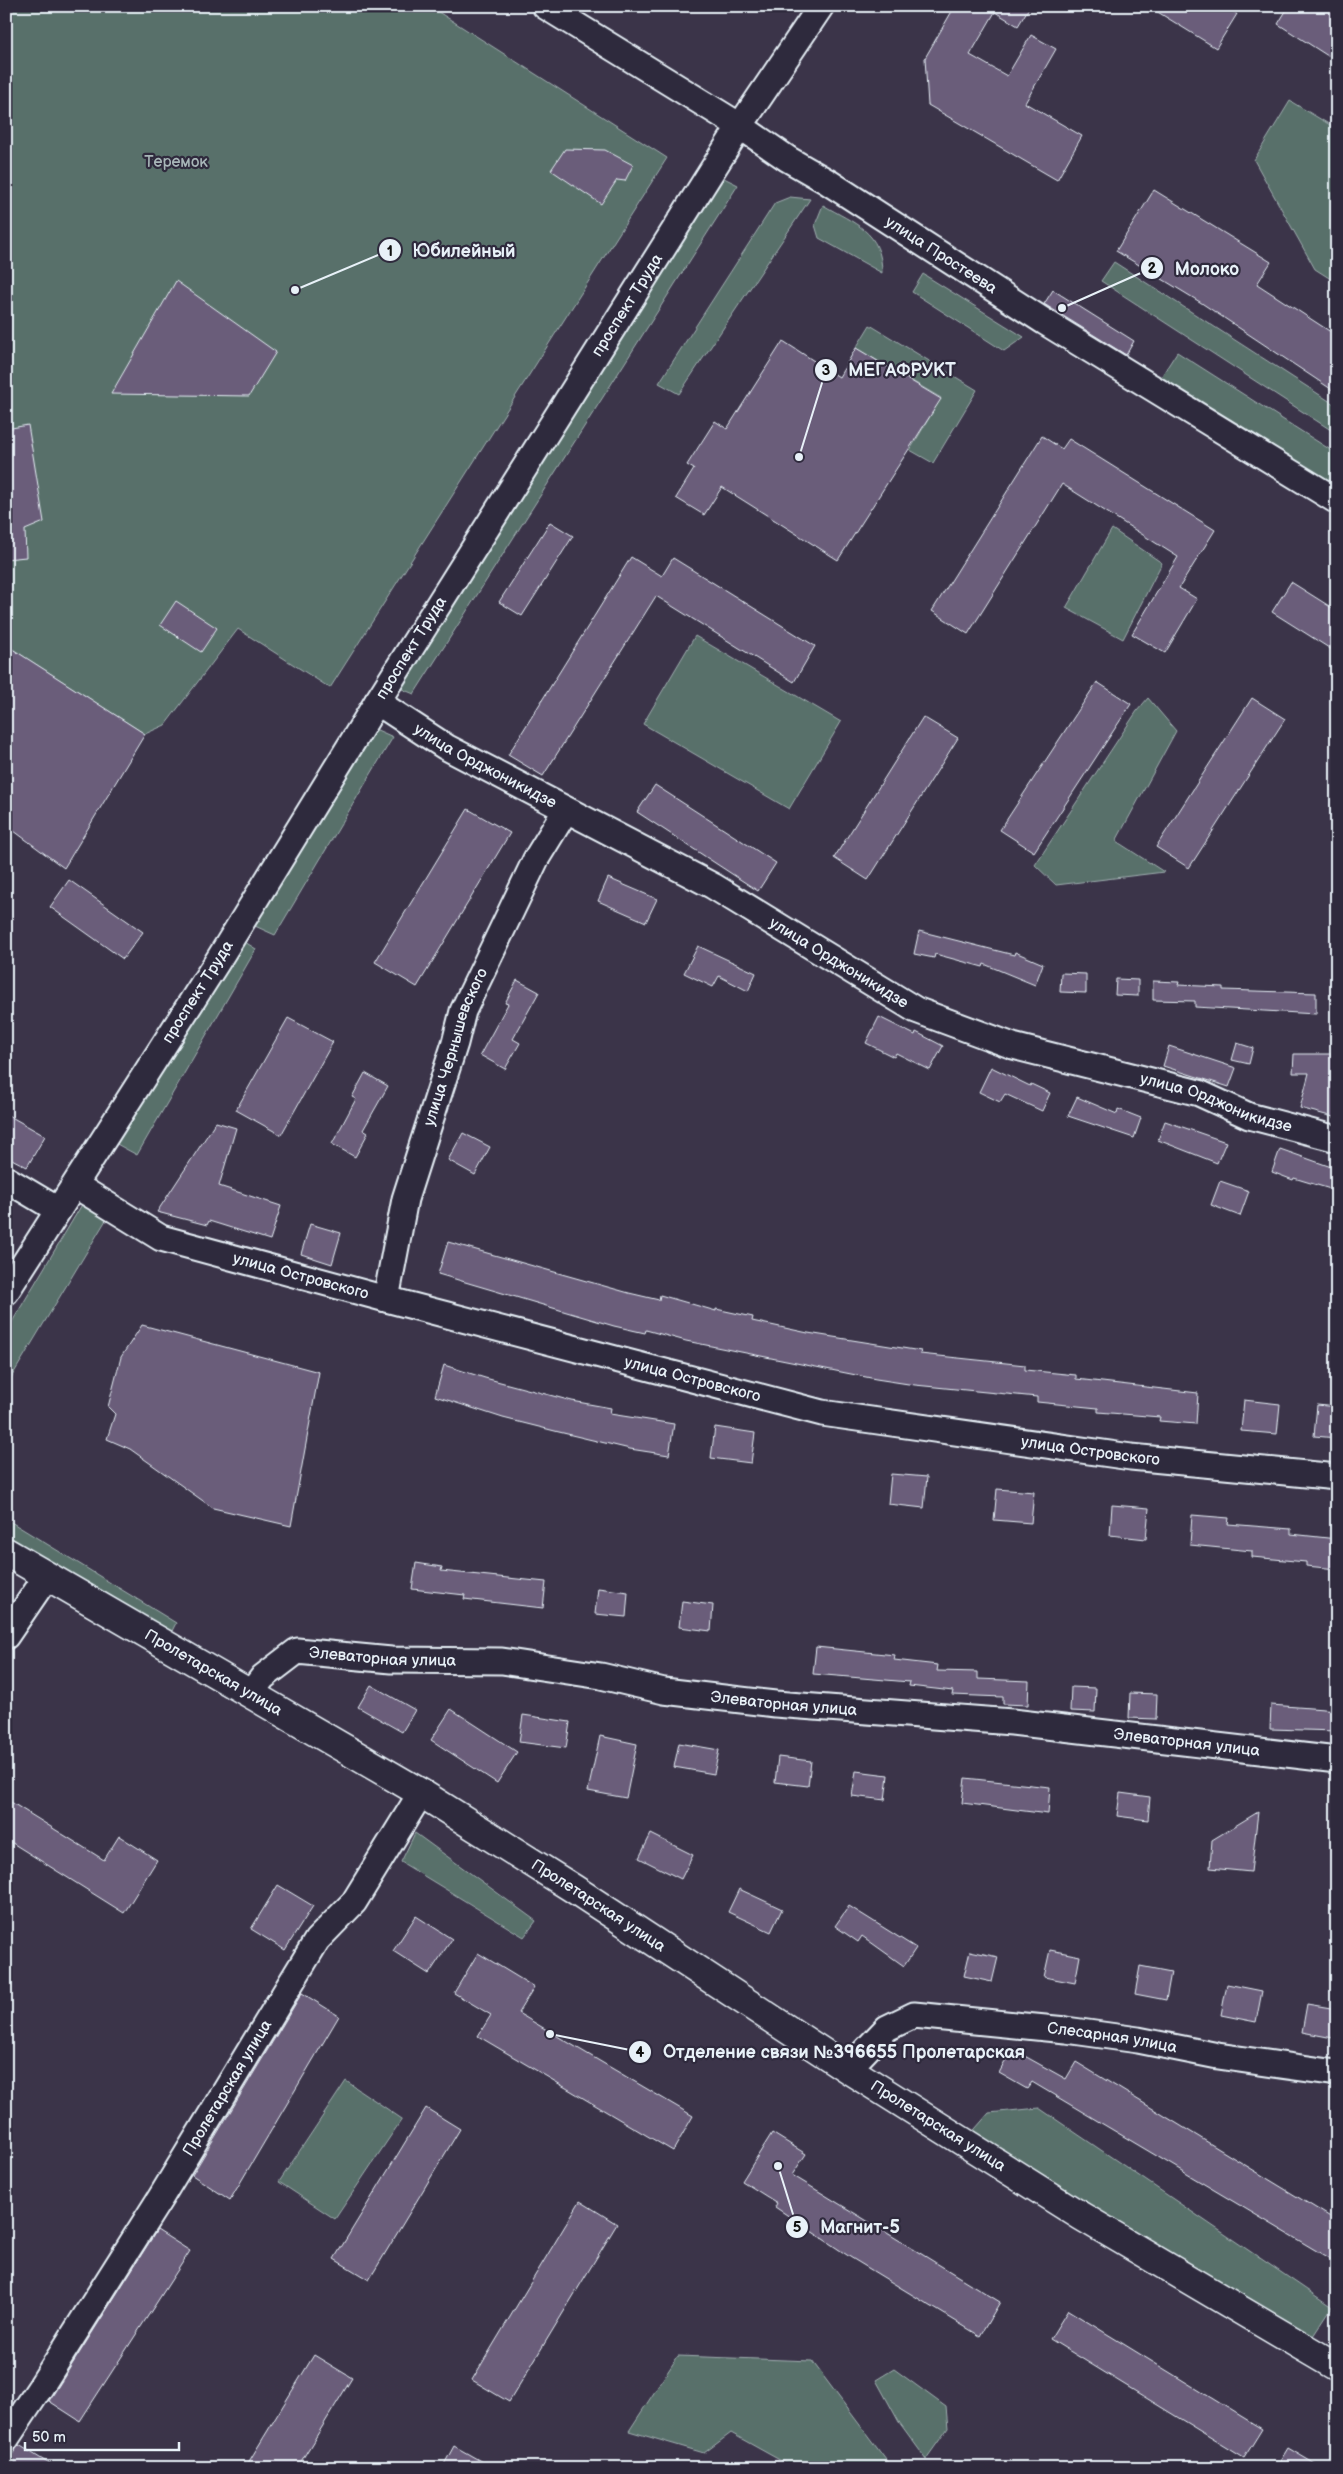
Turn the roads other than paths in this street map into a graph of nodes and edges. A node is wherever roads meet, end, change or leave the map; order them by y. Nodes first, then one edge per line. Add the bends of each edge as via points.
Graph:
1 (545, 6) edge
2 (821, 6) edge
3 (740, 126) junction
4 (1337, 501) edge
5 (377, 702) junction
6 (566, 810) junction
7 (1337, 1139) edge
8 (6, 1180) edge
9 (75, 1185) junction
10 (58, 1210) junction
11 (6, 1292) edge
12 (386, 1299) junction
13 (1337, 1477) edge
14 (6, 1552) edge
15 (47, 1576) junction
16 (6, 1636) edge
17 (250, 1694) junction
18 (1337, 1760) edge
19 (421, 1793) junction
20 (848, 2069) junction
21 (1337, 2073) edge
22 (1337, 2367) edge
23 (6, 2438) edge

1 - 3 street, улица Простеева
2 - 3 street, проспект Труда
3 - 4 street, улица Простеева via 1045,322
3 - 5 street, проспект Труда
5 - 6 street, улица Орджоникидзе via 446,747
5 - 9 street, проспект Труда
6 - 7 street, улица Орджоникидзе via 713,886 916,1010 1012,1046 1199,1093 1249,1116
6 - 12 street, улица Чернышевского via 536,859 463,1011 405,1199
8 - 10 street
9 - 10 street, проспект Труда
9 - 12 street, улица Островского via 161,1238
10 - 11 street, проспект Труда
12 - 13 street, улица Островского via 822,1413 1131,1456
14 - 15 main road, Пролетарская улица
15 - 16 street
15 - 17 main road, Пролетарская улица
17 - 18 street, Элеваторная улица via 262,1677 297,1652 391,1660 502,1661 601,1676 664,1690 775,1704 1012,1722
17 - 19 main road, Пролетарская улица
19 - 20 main road, Пролетарская улица
19 - 23 street, Пролетарская улица via 354,1902 317,1940 166,2188
20 - 21 street, Слесарная улица via 886,2028 914,2015 1066,2030
20 - 22 main road, Пролетарская улица via 1081,2216

